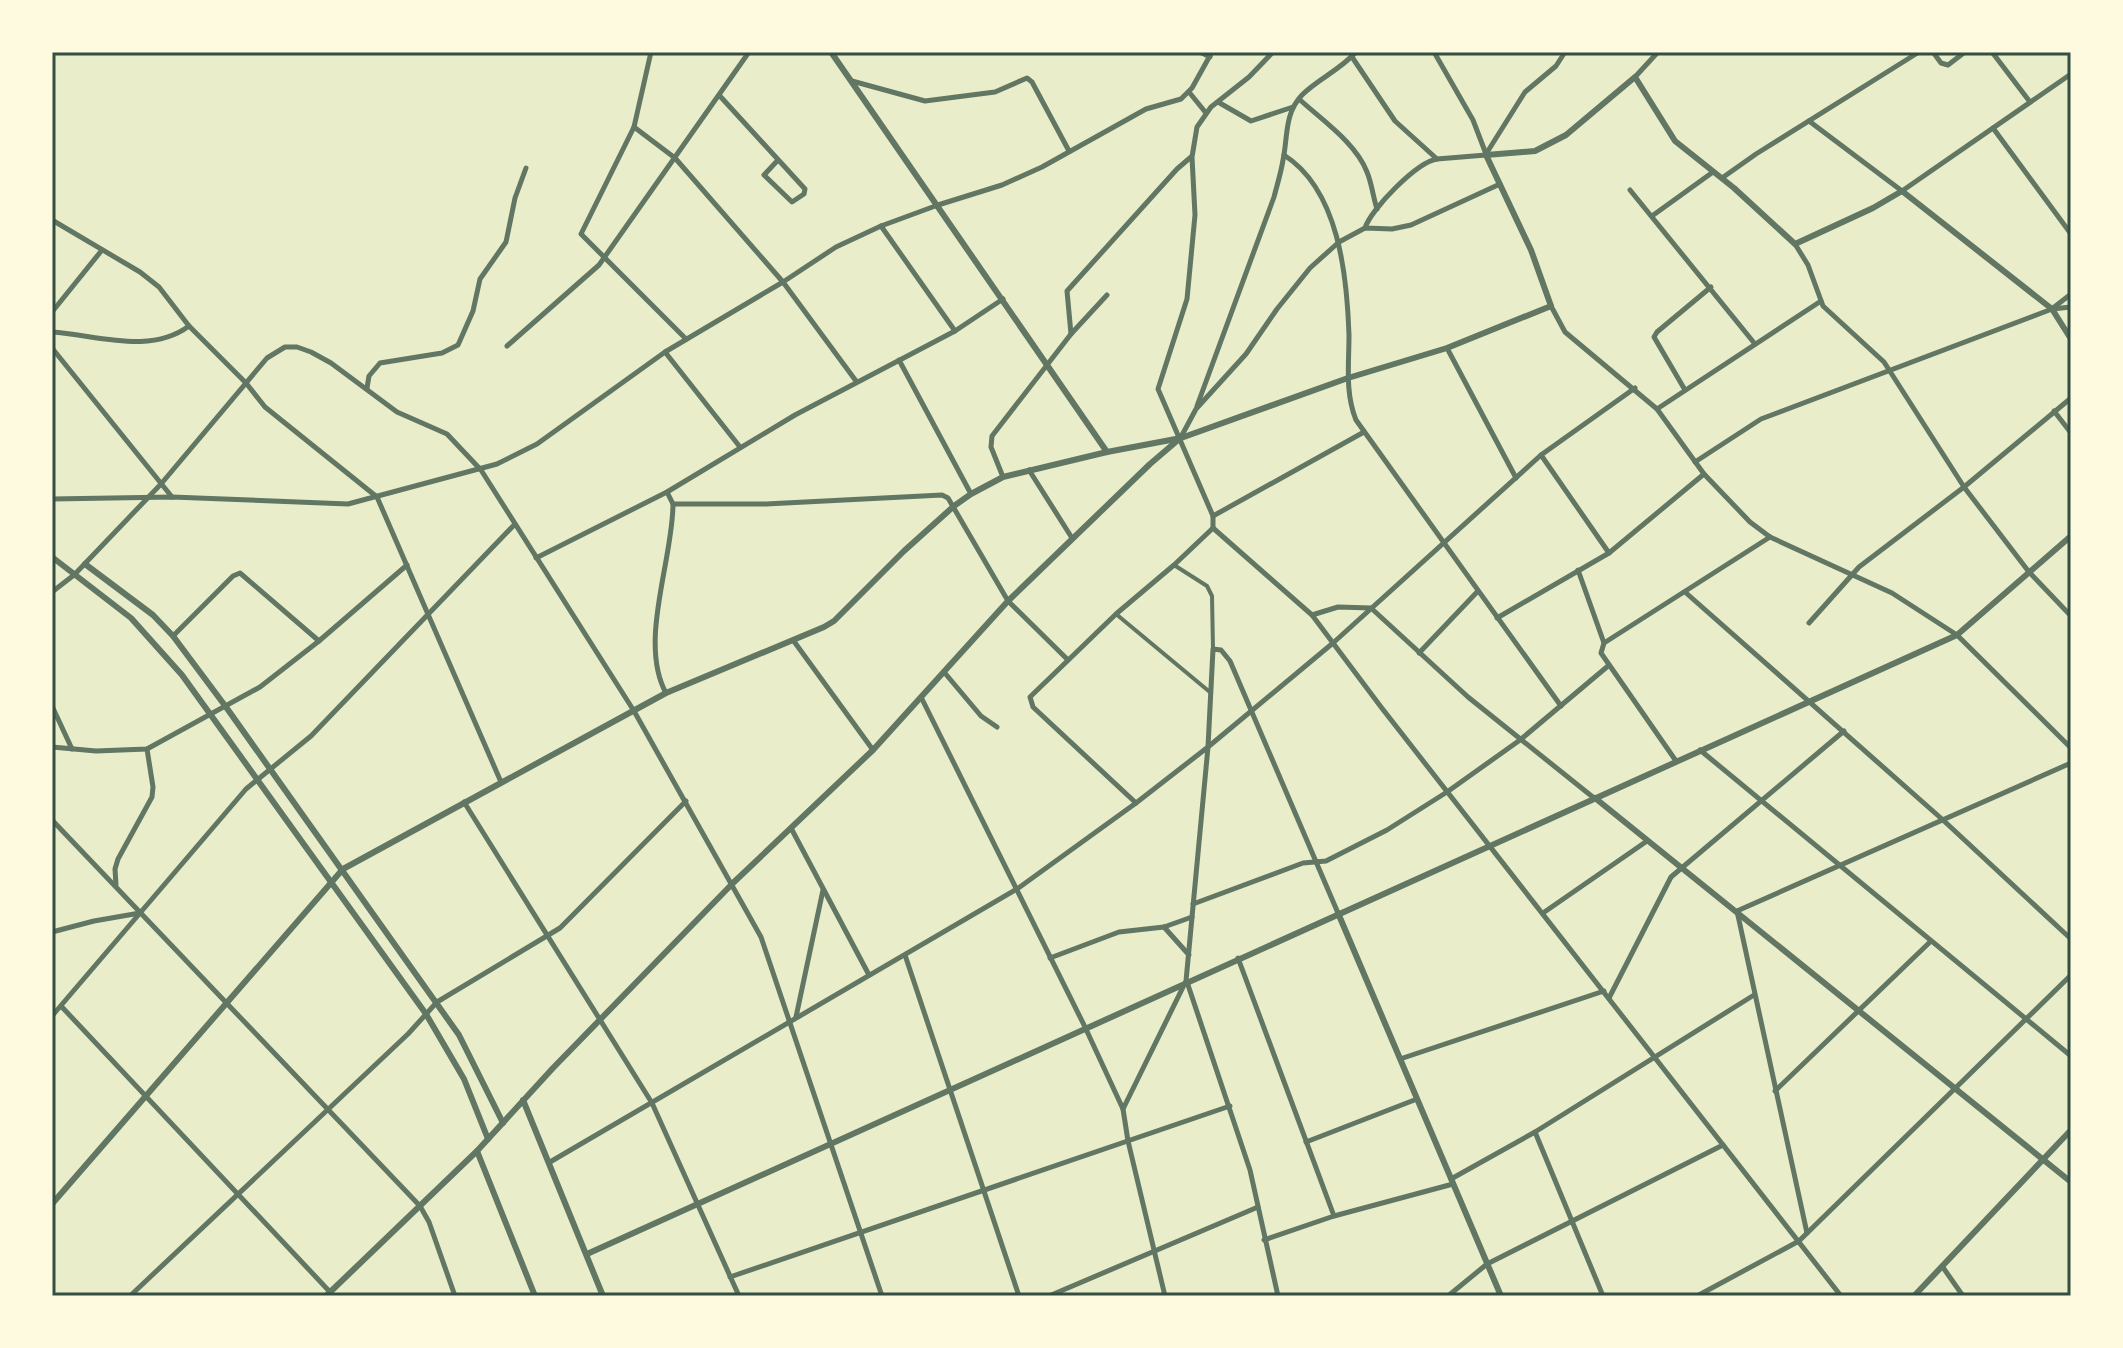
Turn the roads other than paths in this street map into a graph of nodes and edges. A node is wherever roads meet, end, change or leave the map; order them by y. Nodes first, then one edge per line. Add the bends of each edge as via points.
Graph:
1 (651, 52) edge
2 (749, 52) edge
3 (831, 52) edge
4 (1200, 52) edge
5 (1273, 52) edge
6 (1434, 52) edge
7 (1565, 52) edge
8 (1658, 52) edge
9 (1919, 52) edge
10 (1933, 52) edge
11 (1965, 52) edge
12 (1992, 52) edge
13 (1354, 54) edge
14 (1211, 55) edge
15 (2071, 74) edge
16 (1635, 77) junction
17 (852, 81) junction
18 (1189, 92) junction
19 (719, 95) junction
20 (1299, 99) junction
21 (1218, 102) junction
22 (2030, 102) junction
23 (1293, 107) junction
24 (1206, 113) junction
25 (1809, 121) junction
26 (634, 127) junction
27 (1993, 128) junction
28 (1069, 151) junction
29 (1284, 155) junction
30 (1486, 155) junction
31 (1192, 157) junction
32 (675, 158) junction
33 (1437, 159) junction
34 (778, 160) junction
35 (526, 168) dead end
36 (1713, 172) junction
37 (1722, 178) junction
38 (1500, 184) junction
39 (1630, 190) dead end
40 (1902, 191) junction
41 (938, 205) junction
42 (1377, 209) junction
43 (1652, 216) junction
44 (52, 220) edge
45 (881, 226) junction
46 (1365, 228) junction
47 (2071, 234) edge
48 (1339, 242) junction
49 (1795, 244) junction
50 (102, 250) junction
51 (604, 258) junction
52 (783, 282) junction
53 (1711, 287) junction
54 (2071, 294) edge
55 (1107, 295) dead end
56 (1003, 299) junction
57 (1821, 301) junction
58 (1551, 306) junction
59 (2071, 307) edge
60 (2052, 309) junction
61 (52, 312) edge
62 (189, 326) junction
63 (955, 331) junction
64 (52, 332) edge
65 (1071, 334) junction
66 (686, 339) junction
67 (2071, 339) edge
68 (1755, 344) junction
69 (507, 346) dead end
70 (52, 348) edge
71 (1447, 348) junction
72 (665, 352) junction
73 (899, 360) junction
74 (1047, 366) junction
75 (1889, 372) junction
76 (1348, 378) junction
77 (856, 381) junction
78 (246, 383) junction
79 (1635, 388) junction
80 (366, 389) junction
81 (1685, 390) junction
82 (2071, 398) edge
83 (1196, 409) junction
84 (1657, 409) junction
85 (2054, 411) junction
86 (1364, 432) junction
87 (2071, 433) edge
88 (1181, 438) junction
89 (740, 447) junction
90 (1107, 452) junction
91 (1541, 455) junction
92 (1695, 462) junction
93 (1029, 469) junction
94 (481, 470) junction
95 (1704, 474) junction
96 (1003, 477) junction
97 (1516, 478) junction
98 (161, 484) junction
99 (1964, 487) junction
100 (667, 492) junction
101 (971, 494) junction
102 (149, 497) junction
103 (172, 497) junction
104 (377, 497) junction
105 (52, 499) edge
106 (673, 504) junction
107 (954, 506) junction
108 (1213, 516) junction
109 (515, 524) junction
110 (1213, 528) junction
111 (2071, 536) edge
112 (1770, 537) junction
113 (1072, 538) junction
114 (1443, 543) junction
115 (1609, 553) junction
116 (52, 557) edge
117 (536, 558) junction
118 (85, 564) junction
119 (407, 565) junction
120 (1174, 565) junction
121 (1578, 570) junction
122 (2029, 572) junction
123 (1852, 573) junction
124 (74, 575) junction
125 (1478, 591) junction
126 (52, 592) edge
127 (1685, 592) junction
128 (1008, 601) junction
129 (1371, 608) junction
130 (1116, 614) junction
131 (1312, 615) junction
132 (428, 616) junction
133 (2071, 616) edge
134 (1497, 618) junction
135 (1809, 623) dead end
136 (1957, 635) junction
137 (173, 636) junction
138 (793, 640) junction
139 (319, 641) junction
140 (1333, 643) junction
141 (1604, 643) junction
142 (1213, 649) junction
143 (1419, 653) junction
144 (1068, 660) junction
145 (1608, 666) junction
146 (944, 672) junction
147 (666, 693) junction
148 (1211, 693) junction
149 (922, 699) junction
150 (1810, 701) junction
151 (52, 706) edge
152 (1561, 706) junction
153 (226, 707) junction
154 (1252, 710) junction
155 (634, 711) junction
156 (211, 715) junction
157 (997, 727) dead end
158 (1844, 731) junction
159 (1520, 740) junction
160 (52, 747) edge
161 (1208, 747) junction
162 (2071, 748) edge
163 (72, 749) junction
164 (147, 749) junction
165 (873, 750) junction
166 (1700, 750) junction
167 (1676, 761) junction
168 (2071, 763) edge
169 (273, 769) junction
170 (257, 780) junction
171 (501, 782) junction
172 (1447, 792) junction
173 (1594, 798) junction
174 (1761, 799) junction
175 (686, 801) junction
176 (464, 802) junction
177 (1136, 803) junction
178 (52, 820) edge
179 (1943, 820) junction
180 (791, 827) junction
181 (1647, 841) junction
182 (1490, 845) junction
183 (1316, 862) junction
184 (1841, 865) junction
185 (1680, 868) junction
186 (343, 869) junction
187 (333, 882) junction
188 (733, 883) junction
189 (116, 885) junction
190 (823, 888) junction
191 (1017, 889) junction
192 (1193, 904) junction
193 (1737, 911) junction
194 (141, 912) junction
195 (1338, 913) junction
196 (1543, 913) junction
197 (1192, 917) junction
198 (1164, 927) junction
199 (52, 932) edge
200 (548, 934) junction
201 (2071, 939) edge
202 (1930, 942) junction
203 (905, 955) junction
204 (1189, 955) junction
205 (1050, 958) junction
206 (1238, 958) junction
207 (869, 975) junction
208 (2071, 975) edge
209 (1186, 981) junction
210 (1604, 991) junction
211 (1754, 995) junction
212 (1609, 998) junction
213 (437, 1002) junction
214 (226, 1003) junction
215 (61, 1006) junction
216 (1859, 1011) junction
217 (426, 1014) junction
218 (52, 1016) edge
219 (2025, 1019) junction
220 (599, 1020) junction
221 (792, 1020) junction
222 (1085, 1027) junction
223 (2071, 1056) edge
224 (1655, 1057) junction
225 (1400, 1059) junction
226 (1953, 1087) junction
227 (948, 1089) junction
228 (1774, 1091) junction
229 (146, 1097) junction
230 (1417, 1099) junction
231 (523, 1100) junction
232 (652, 1103) junction
233 (1230, 1106) junction
234 (328, 1108) junction
235 (1123, 1109) junction
236 (503, 1123) junction
237 (2071, 1130) edge
238 (1535, 1132) junction
239 (488, 1139) junction
240 (1128, 1141) junction
241 (831, 1142) junction
242 (1306, 1142) junction
243 (1723, 1145) junction
244 (477, 1151) junction
245 (2044, 1159) junction
246 (550, 1162) junction
247 (1452, 1181) junction
248 (2071, 1182) edge
249 (984, 1190) junction
250 (238, 1193) junction
251 (52, 1203) edge
252 (697, 1203) junction
253 (420, 1206) junction
254 (1258, 1207) junction
255 (1334, 1216) junction
256 (1571, 1221) junction
257 (861, 1232) junction
258 (1807, 1233) junction
259 (1264, 1240) junction
260 (1799, 1241) junction
261 (1155, 1251) junction
262 (587, 1254) junction
263 (1487, 1264) junction
264 (1942, 1266) junction
265 (730, 1277) junction
266 (328, 1294) edge
267 (1699, 1295) edge
268 (130, 1296) edge
269 (455, 1296) edge
270 (535, 1296) edge
271 (603, 1296) edge
272 (739, 1296) edge
273 (882, 1296) edge
274 (1019, 1296) edge
275 (1049, 1296) edge
276 (1165, 1296) edge
277 (1278, 1296) edge
278 (1448, 1296) edge
279 (1501, 1296) edge
280 (1603, 1296) edge
281 (1841, 1296) edge
282 (1914, 1296) edge
283 (1963, 1296) edge

1 - 26 street
2 - 19 street
3 - 17 street
4 - 14 street
5 - 21 street
6 - 30 street via 1473,120
7 - 30 street via 1525,92
8 - 16 street
9 - 25 street
10 - 11 street via 1941,63 1952,63
12 - 22 street
13 - 20 street
13 - 33 street via 1395,121
14 - 18 street
15 - 22 street
16 - 30 street via 1566,135 1545,146
16 - 36 street via 1675,141
17 - 28 street via 925,101 995,92 1027,78
17 - 41 street
18 - 24 street
18 - 28 street
19 - 32 street
19 - 34 street
20 - 23 street
20 - 42 street via 1357,156 1367,171
21 - 23 street via 1251,121
21 - 24 street
22 - 27 street
23 - 29 street
24 - 31 street via 1197,127
25 - 37 street
25 - 40 street
26 - 32 street
26 - 51 street via 581,234
27 - 40 street
27 - 47 street
28 - 41 street via 1002,185
29 - 48 street via 1308,178
29 - 83 street via 1264,226
30 - 33 street
30 - 38 street
31 - 65 street via 1067,291
31 - 88 street via 1195,215 1187,299 1158,389
32 - 51 street
32 - 52 street
33 - 42 street via 1412,172
34 - 34 street via 805,189 792,202 764,175
35 - 80 street via 506,242 480,279 458,345 442,353 380,363
36 - 37 street
36 - 43 street
37 - 49 street
38 - 46 street via 1405,227
38 - 58 street
39 - 43 street
40 - 49 street
40 - 60 street
41 - 45 street
41 - 56 street
42 - 46 street
43 - 53 street
44 - 50 street
45 - 52 street via 836,247
45 - 63 street
46 - 48 street
48 - 76 street
48 - 83 street via 1310,268 1246,354
49 - 57 street
50 - 61 street
50 - 62 street via 159,287
51 - 66 street
51 - 69 street
52 - 66 street
52 - 77 street
53 - 68 street
53 - 81 street via 1654,337
54 - 60 street
55 - 65 street
56 - 63 street
56 - 74 street
57 - 68 street
57 - 75 street via 1872,348
58 - 71 street
58 - 79 street via 1565,332
59 - 60 street
60 - 67 street
60 - 75 street
62 - 64 street via 147,342
62 - 78 street
63 - 73 street
65 - 74 street
66 - 72 street
68 - 81 street
70 - 98 street
71 - 76 street
71 - 97 street
72 - 89 street
72 - 94 street via 537,444
73 - 77 street
73 - 101 street
74 - 90 street
74 - 96 street via 990,440
75 - 92 street via 1761,419
75 - 99 street
76 - 86 street via 1351,407
76 - 88 street
77 - 89 street
78 - 80 street via 276,351 297,347 331,363
78 - 98 street
78 - 104 street via 265,407
79 - 84 street
79 - 91 street
80 - 94 street via 397,412 447,434
81 - 84 street
82 - 85 street
83 - 88 street
84 - 92 street
85 - 87 street
85 - 99 street
86 - 108 street
86 - 114 street
88 - 90 street
88 - 108 street
88 - 113 street
89 - 100 street
90 - 93 street
91 - 97 street
91 - 115 street
92 - 95 street
93 - 96 street
93 - 113 street
94 - 104 street
94 - 109 street
95 - 112 street
95 - 115 street
96 - 101 street
97 - 114 street
98 - 102 street
98 - 103 street
99 - 122 street
99 - 123 street
100 - 106 street
100 - 117 street
101 - 107 street
102 - 103 street
102 - 105 street
102 - 118 street
103 - 104 street via 348,504
104 - 119 street
106 - 107 street via 942,495
106 - 147 street via 659,599 656,666
107 - 128 street
107 - 138 street via 834,621
108 - 110 street
109 - 117 street
109 - 132 street
110 - 120 street
110 - 131 street
111 - 122 street
112 - 123 street
112 - 127 street
113 - 128 street
114 - 125 street
114 - 129 street
115 - 121 street
116 - 124 street
117 - 155 street
118 - 124 street
118 - 137 street
119 - 132 street
119 - 139 street
120 - 130 street
120 - 142 street via 1207,586 1212,596
121 - 134 street
121 - 141 street
122 - 133 street
122 - 136 street
123 - 135 street
123 - 136 street
124 - 126 street
124 - 156 street via 146,632
125 - 134 street
125 - 143 street
127 - 141 street
127 - 150 street
128 - 144 street
128 - 146 street
129 - 131 street via 1338,607
129 - 140 street
129 - 143 street
130 - 144 street
130 - 148 street
131 - 140 street
132 - 169 street
132 - 171 street
134 - 152 street
136 - 150 street
136 - 162 street
137 - 139 street via 240,573
137 - 153 street
138 - 147 street
138 - 165 street
139 - 153 street
140 - 154 street
140 - 172 street
141 - 145 street via 1601,650
142 - 148 street
142 - 154 street via 1230,661
143 - 159 street
144 - 177 street via 1030,697 1033,707
145 - 152 street
145 - 167 street
146 - 149 street
146 - 157 street
147 - 155 street
148 - 161 street
149 - 165 street
149 - 191 street
150 - 158 street
150 - 166 street
151 - 163 street
152 - 159 street
153 - 156 street
153 - 169 street
154 - 161 street
154 - 183 street
155 - 171 street
155 - 175 street
156 - 164 street
156 - 170 street
158 - 174 street
158 - 179 street
159 - 172 street
159 - 173 street
160 - 163 street
161 - 177 street
161 - 192 street
163 - 164 street
164 - 189 street via 152,797 118,859
165 - 180 street
166 - 167 street
166 - 174 street
167 - 173 street
168 - 179 street
169 - 170 street
169 - 186 street
170 - 187 street
170 - 194 street
171 - 176 street
172 - 182 street
172 - 183 street via 1387,830
173 - 181 street
173 - 182 street
174 - 184 street
174 - 185 street
175 - 188 street
175 - 200 street via 580,910
176 - 186 street
176 - 200 street
177 - 191 street
178 - 189 street
179 - 184 street
179 - 201 street
180 - 188 street
180 - 190 street
181 - 185 street
181 - 196 street
182 - 195 street
182 - 196 street
183 - 192 street via 1253,879
183 - 195 street
184 - 193 street
184 - 202 street
185 - 193 street
185 - 212 street
186 - 187 street
186 - 213 street
187 - 214 street
187 - 217 street
188 - 220 street
188 - 221 street via 761,937
189 - 194 street
190 - 207 street
190 - 221 street
191 - 203 street
191 - 205 street
192 - 197 street
193 - 211 street
193 - 216 street
194 - 199 street
194 - 214 street
194 - 215 street
195 - 206 street
195 - 225 street
196 - 210 street
197 - 198 street
197 - 204 street
198 - 204 street
198 - 205 street via 1119,932
200 - 213 street
200 - 220 street
202 - 216 street
202 - 219 street
203 - 207 street
203 - 227 street
204 - 209 street
205 - 222 street
206 - 209 street
206 - 242 street
207 - 221 street
208 - 219 street
209 - 222 street
209 - 233 street
209 - 235 street
210 - 212 street
210 - 225 street
211 - 224 street
211 - 228 street
212 - 224 street
213 - 217 street
213 - 236 street
214 - 229 street
214 - 234 street
215 - 218 street
215 - 229 street
216 - 226 street
216 - 228 street
217 - 234 street
217 - 239 street via 464,1079
219 - 223 street
219 - 226 street
220 - 231 street
220 - 232 street
221 - 232 street
221 - 241 street
222 - 227 street
222 - 235 street
224 - 238 street
224 - 243 street
225 - 230 street
226 - 245 street
226 - 258 street
227 - 241 street
227 - 249 street
228 - 258 street
229 - 250 street
229 - 251 street
230 - 242 street
230 - 247 street
231 - 236 street
231 - 246 street
232 - 246 street
232 - 252 street
233 - 240 street
233 - 254 street
234 - 250 street
234 - 253 street
235 - 240 street
236 - 239 street
237 - 245 street
238 - 247 street
238 - 256 street
239 - 244 street
240 - 249 street
240 - 261 street
241 - 252 street
241 - 257 street
242 - 255 street
243 - 256 street
243 - 260 street
244 - 253 street
244 - 270 street
245 - 248 street
245 - 264 street
246 - 262 street
247 - 255 street
247 - 263 street
249 - 257 street
249 - 274 street
250 - 266 street
250 - 268 street
252 - 262 street
252 - 265 street
253 - 266 street
253 - 269 street
254 - 259 street
254 - 261 street
255 - 259 street
256 - 263 street
256 - 280 street
257 - 265 street
257 - 273 street
258 - 260 street
259 - 277 street
260 - 267 street
260 - 281 street
261 - 275 street
261 - 276 street
262 - 271 street
263 - 278 street
263 - 279 street
264 - 282 street
264 - 283 street
265 - 272 street

